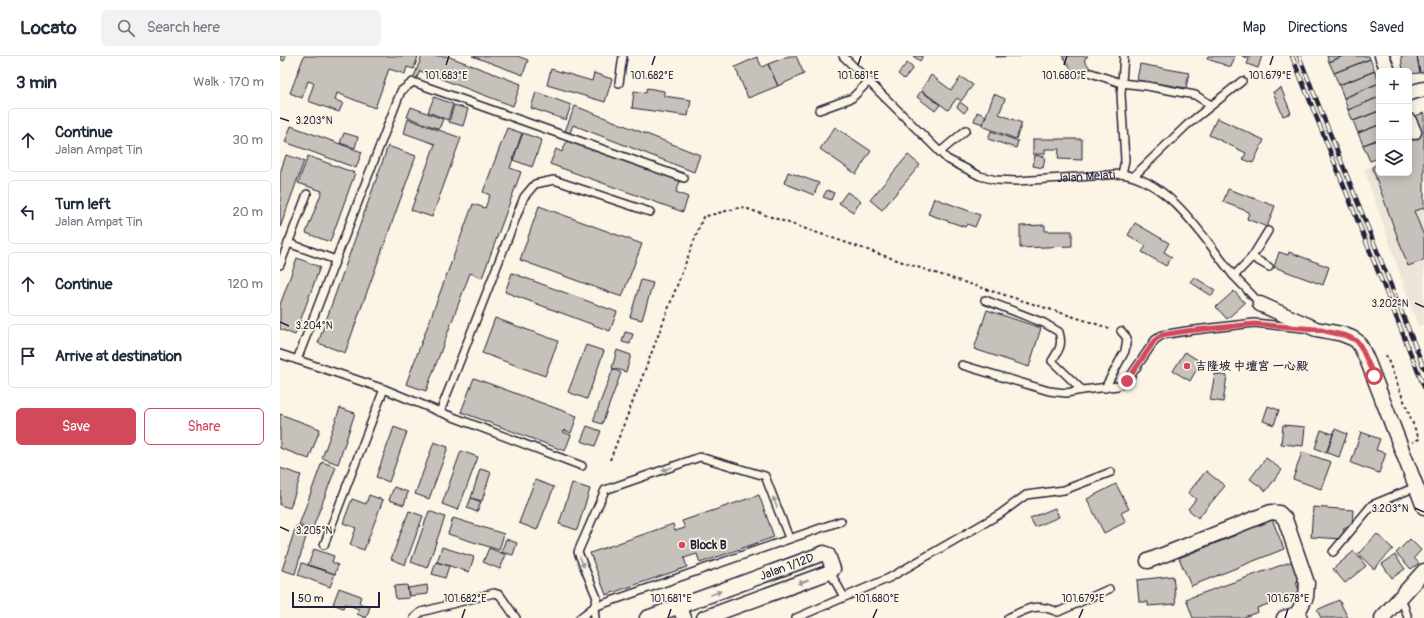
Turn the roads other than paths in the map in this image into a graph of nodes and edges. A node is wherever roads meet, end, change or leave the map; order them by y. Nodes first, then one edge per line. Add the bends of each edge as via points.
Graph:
1 (623, 56) edge
2 (1124, 56) edge
3 (1382, 56) edge
4 (845, 57) edge
5 (1387, 68) edge
6 (1091, 73) dead end
7 (869, 81) junction
8 (1242, 81) dead end
9 (619, 83) dead end
10 (1121, 83) junction
11 (1424, 89) edge
12 (1412, 92) edge
13 (1211, 105) junction
14 (819, 110) dead end
15 (966, 130) dead end
16 (940, 152) junction
17 (1122, 174) junction
18 (1134, 176) junction
19 (684, 178) dead end
20 (307, 194) dead end
21 (650, 212) dead end
22 (1268, 231) dead end
23 (288, 243) junction
24 (1252, 257) junction
25 (336, 260) junction
26 (280, 265) edge
27 (1269, 267) dead end
28 (1234, 276) junction
29 (985, 300) dead end
30 (1260, 304) joint
31 (1316, 329) junction
32 (1121, 331) road end
33 (280, 354) edge
34 (297, 360) junction
35 (962, 365) dead end
36 (1105, 388) junction
37 (384, 389) junction
38 (1082, 390) junction
39 (440, 412) junction
40 (582, 466) dead end
41 (1111, 472) dead end
42 (1416, 487) junction
43 (1424, 506) edge
44 (840, 521) dead end
45 (789, 538) junction
46 (324, 545) dead end
47 (1333, 552) dead end
48 (1148, 561) dead end
49 (1424, 571) edge
50 (830, 572) junction
51 (1109, 590) dead end
52 (1401, 596) junction
53 (844, 597) junction
54 (594, 607) junction
55 (682, 612) edge
56 (1294, 617) edge
57 (414, 618) edge
58 (516, 618) edge
59 (580, 618) edge
60 (595, 618) edge
61 (647, 618) edge
62 (704, 618) edge
63 (796, 618) edge
64 (1008, 618) edge
65 (1382, 618) edge
66 (1408, 618) edge

1 - 9 lane
2 - 10 lane
3 - 5 street
4 - 7 lane, Jalan Melati
6 - 10 lane
7 - 14 lane via 852,98
7 - 16 lane, Jalan Melati
8 - 13 lane
10 - 13 lane via 1195,95
10 - 17 lane via 1125,160
11 - 12 street
13 - 18 lane
15 - 16 lane
16 - 17 lane, Jalan Melati via 957,165 980,176 996,180 1017,182
17 - 18 lane, Jalan Melati
18 - 28 lane, Jalan Melati via 1180,208
19 - 25 lane via 413,82 401,91
20 - 23 lane
21 - 39 lane via 554,180 535,184 524,197
22 - 24 lane
23 - 25 lane
23 - 26 lane
24 - 27 lane
24 - 28 lane
25 - 34 lane
28 - 30 lane, Jalan Melati
29 - 38 lane via 1044,323 1059,332 1061,348 1052,361
30 - 31 street, Jalan Melati
31 - 36 lane via 1254,324 1162,335 1155,340 1127,381 1118,386
31 - 42 street, Jalan Melati via 1347,336 1357,341 1361,347
32 - 36 lane via 1127,338 1125,351
33 - 34 lane
34 - 37 lane
35 - 38 lane via 1049,391 1066,393
36 - 38 lane
37 - 39 lane
37 - 46 lane
39 - 40 lane
41 - 53 lane via 1064,490 1026,495 1000,514 889,578
42 - 43 street, Jalan Melati
42 - 47 lane via 1372,505
44 - 45 lane
45 - 54 lane
45 -> 54 lane via 765,476 700,457 605,490 578,552 597,598
48 - 56 street via 1272,512 1279,512 1285,519 1307,583 1306,597
49 - 52 street
50 - 53 lane
55 -> 50 street, Jalan 1/12D via 824,553 828,555 833,569
50 -> 62 street, Jalan 1/12D
51 - 64 lane via 1058,612 1045,607 1031,607
52 - 65 street
52 - 66 lane
53 - 63 lane
54 - 59 lane
54 - 60 lane
55 - 61 street, Jalan 1/12D
57 - 58 lane via 421,612 494,593 500,595

